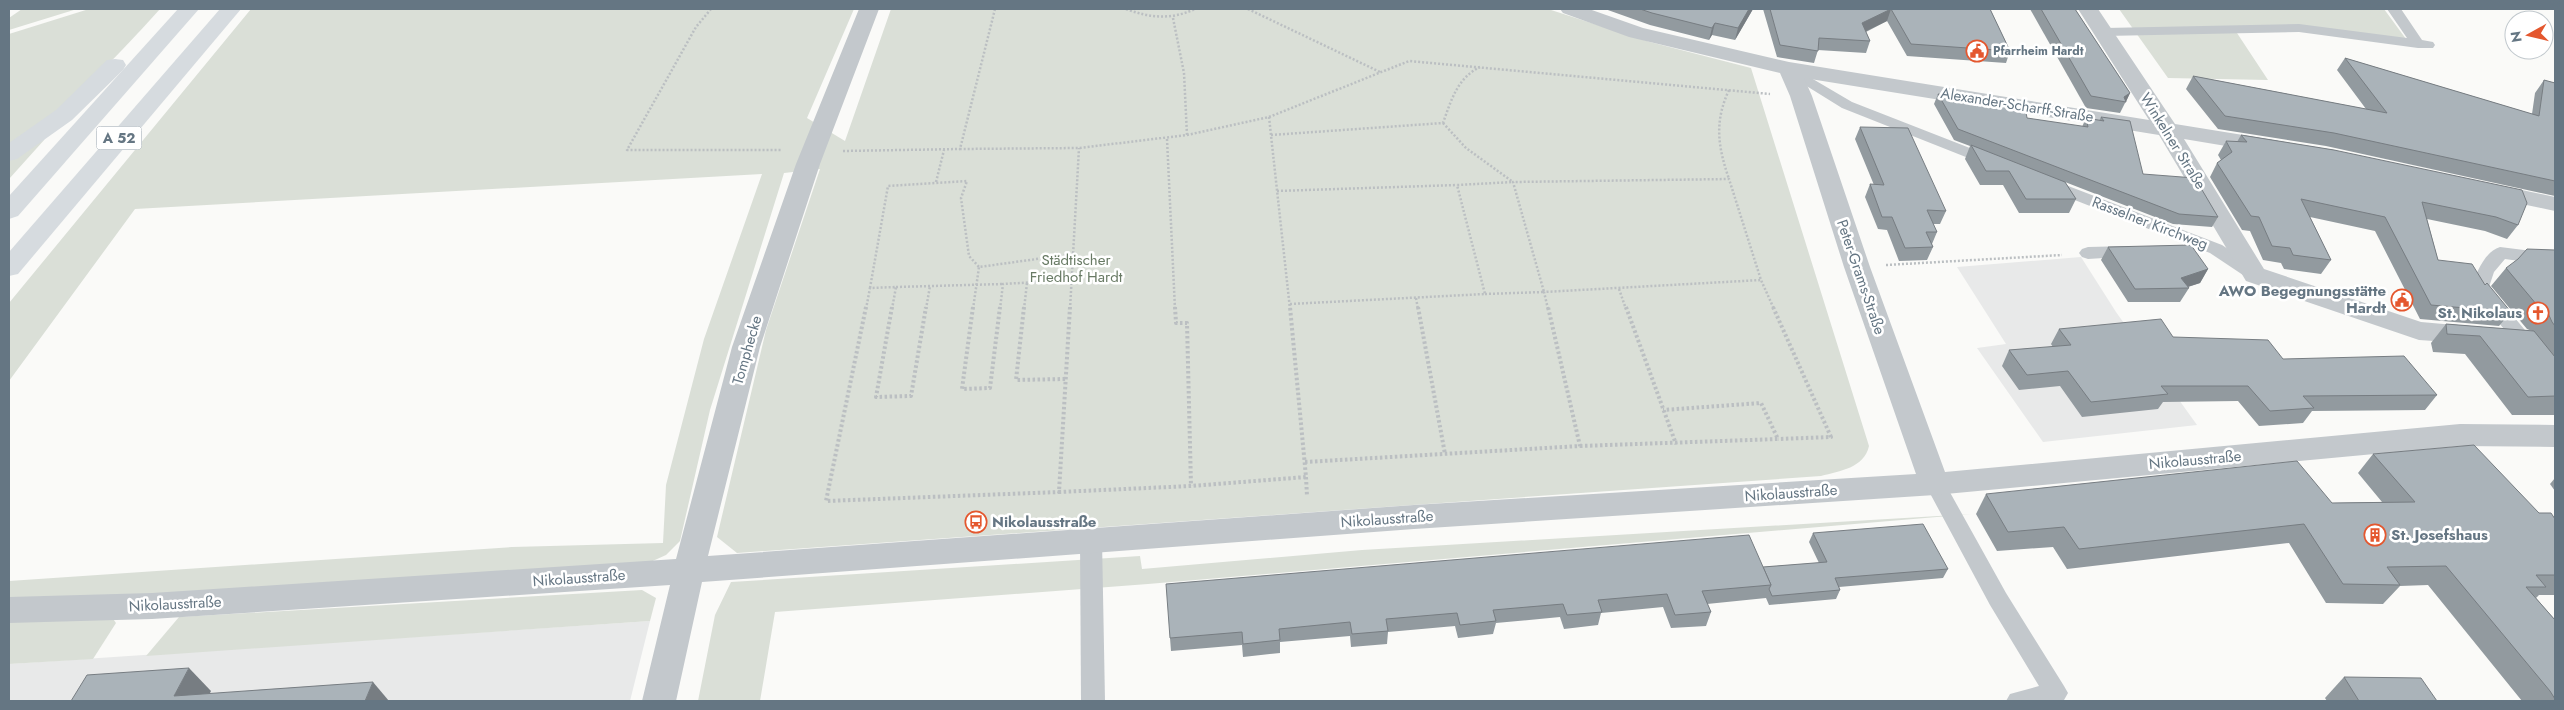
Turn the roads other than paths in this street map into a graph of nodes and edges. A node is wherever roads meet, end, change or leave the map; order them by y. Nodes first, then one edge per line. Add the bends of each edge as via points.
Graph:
1 (168, 9) edge
2 (189, 9) edge
3 (231, 9) edge
4 (869, 9) edge
5 (1570, 9) edge
6 (2088, 9) edge
7 (2394, 9) edge
8 (2105, 32) junction
9 (1789, 69) junction
10 (2167, 130) junction
11 (2298, 151) edge
12 (9, 154) edge
13 (2003, 166) edge
14 (2031, 177) edge
15 (2469, 186) edge
16 (2555, 204) edge
17 (9, 211) edge
18 (2216, 249) junction
19 (2176, 250) edge
20 (2147, 251) edge
21 (2088, 253) road end
22 (2555, 260) edge
23 (9, 268) edge
24 (2255, 275) junction
25 (2521, 339) junction
26 (2555, 379) edge
27 (2555, 436) edge
28 (1935, 484) junction
29 (1091, 540) junction
30 (689, 570) junction
31 (9, 610) edge
32 (660, 701) edge
33 (1093, 701) edge
34 (2018, 701) edge

1 - 12 highway via 93,89 57,121
2 - 17 highway, A 52
3 - 23 highway, A 52
4 - 30 street, Tomphecke via 808,164 746,348
5 - 9 street, Alexander-Scharff-Straße via 1636,32
6 - 8 street, Winkelner Straße
7 - 8 lane via 2423,44 2299,28
8 - 10 street, Winkelner Straße
9 - 10 street, Alexander-Scharff-Straße
9 - 13 lane via 1847,105
9 - 28 street, Peter-Grams-Straße
10 - 11 street, Alexander-Scharff-Straße
10 - 24 street, Winkelner Straße
14 - 18 lane, Rasselner Kirchweg
15 - 16 street
18 - 19 lane
18 - 24 lane, Rasselner Kirchweg
20 - 21 lane
22 - 25 lane via 2500,254 2486,271 2480,288
24 - 25 street, Rasselner Kirchweg via 2419,331
25 - 26 lane
27 - 28 street, Nikolausstraße via 2460,435
28 - 29 street, Nikolausstraße
28 - 34 lane via 1998,599 2056,693
29 - 30 street, Nikolausstraße
29 - 33 lane
30 - 31 street, Nikolausstraße via 152,606
30 - 32 street, Tomphecke

